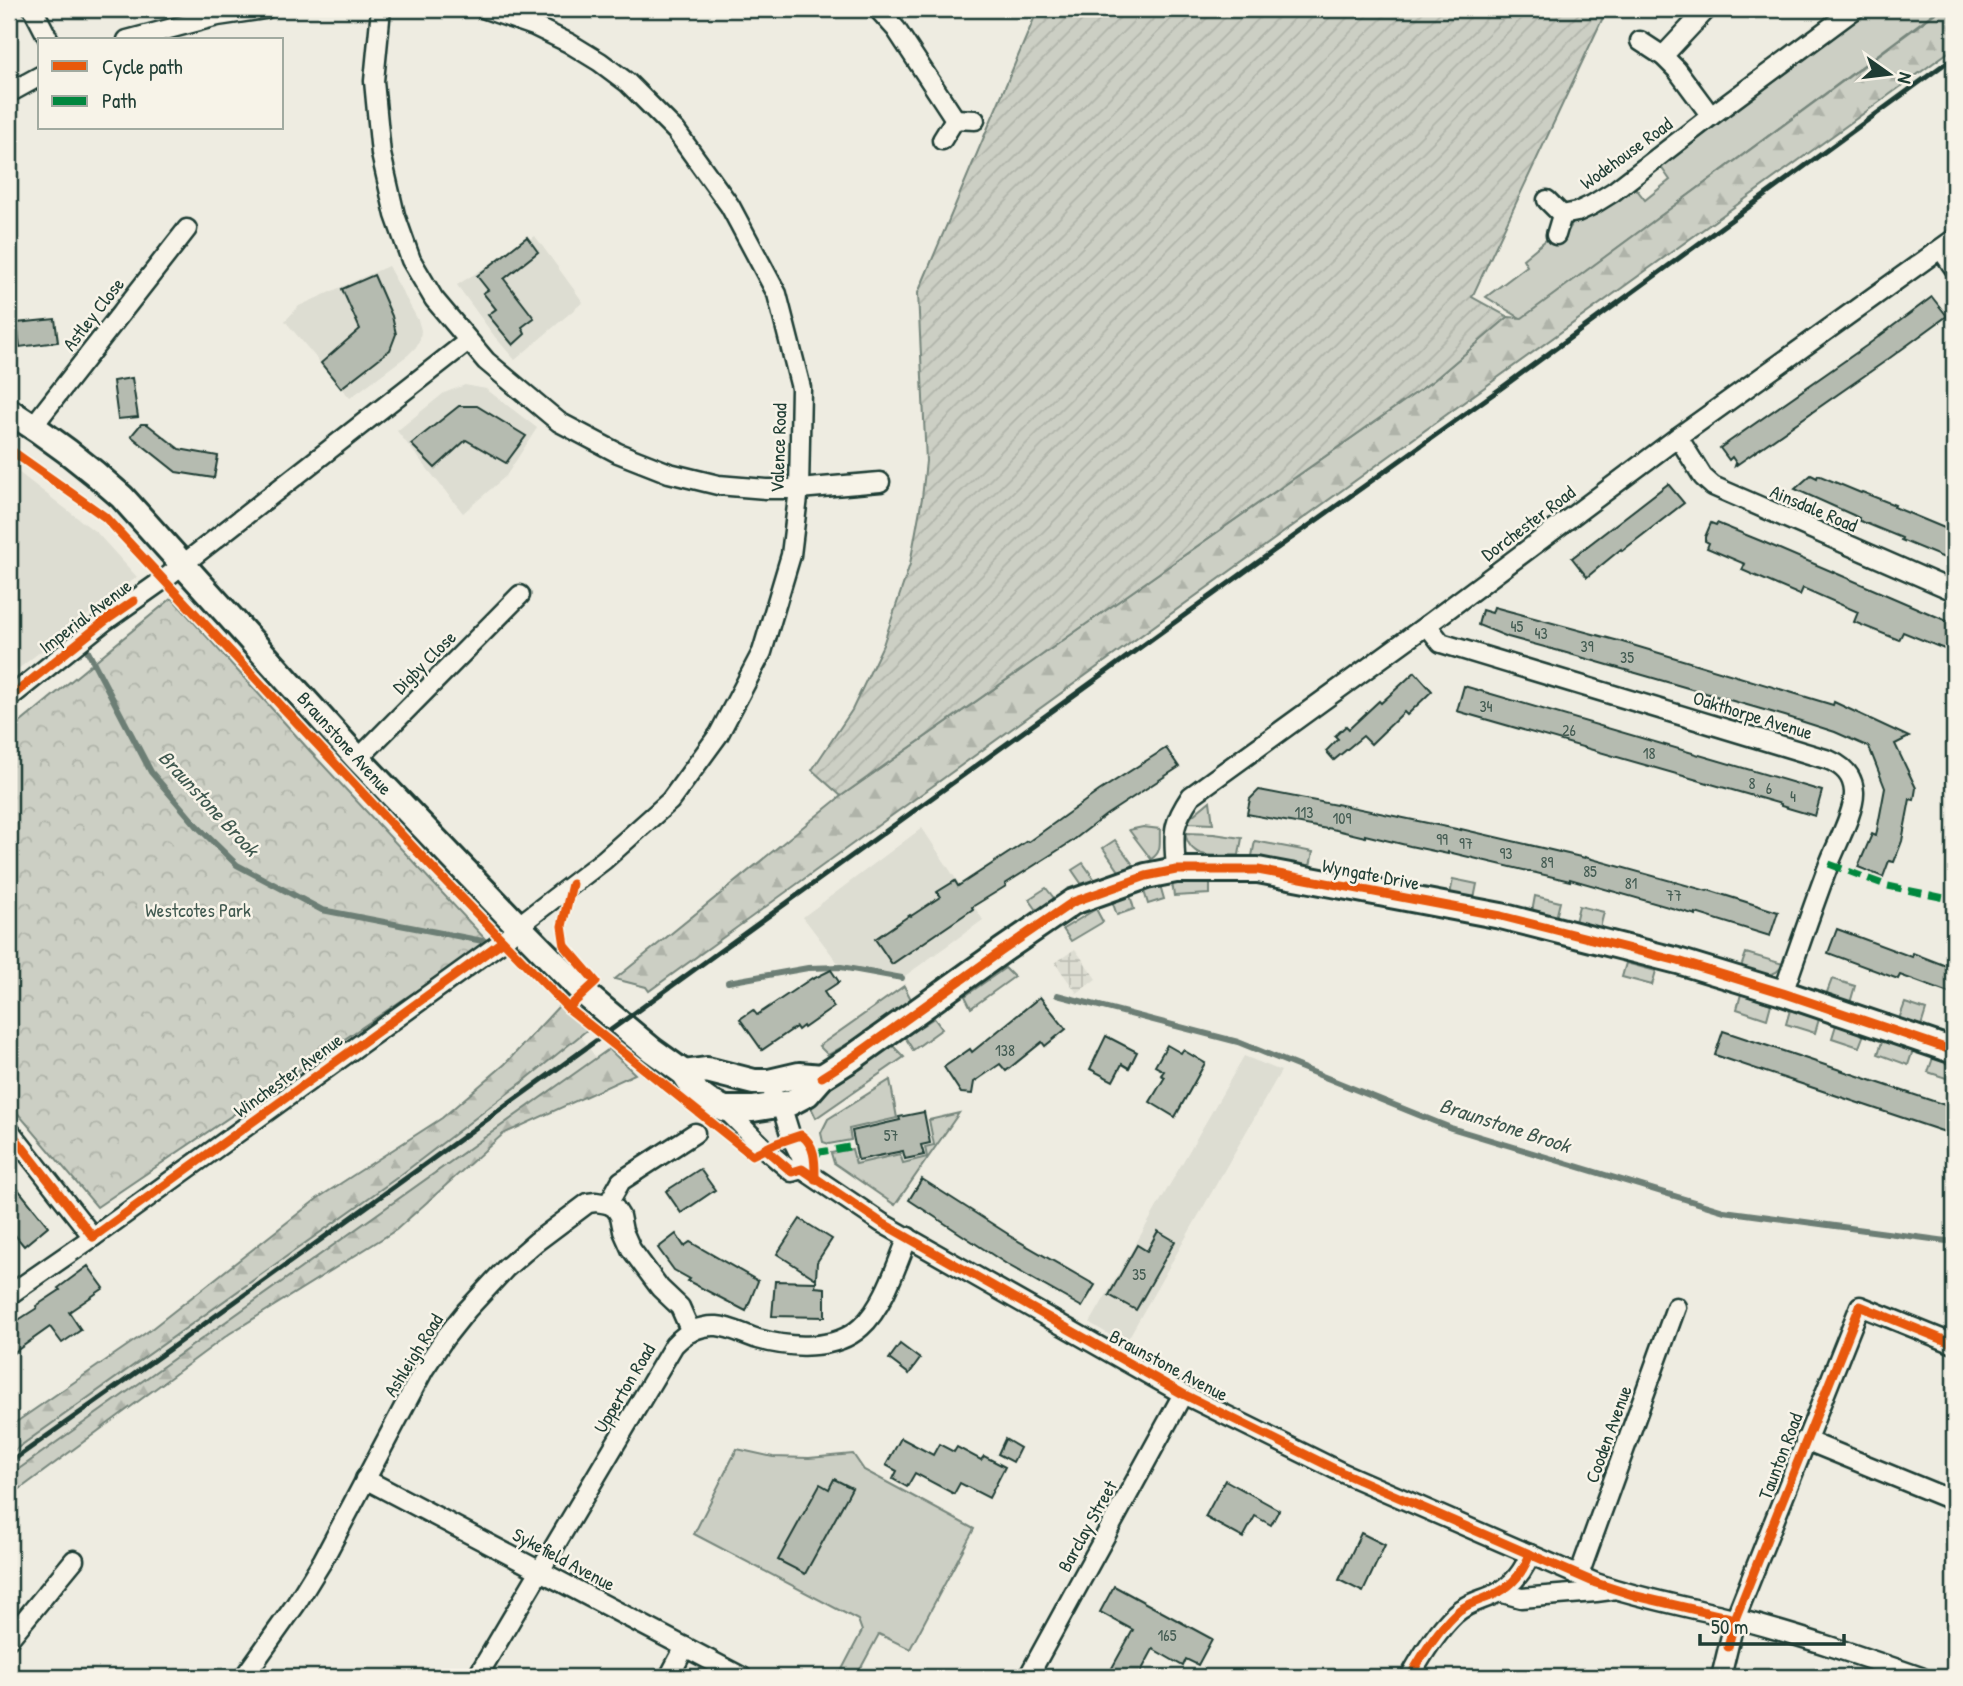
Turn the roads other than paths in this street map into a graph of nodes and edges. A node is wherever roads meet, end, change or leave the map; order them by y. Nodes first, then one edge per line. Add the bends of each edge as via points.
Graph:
1 (33, 9) edge
2 (265, 9) edge
3 (381, 9) edge
4 (485, 9) edge
5 (878, 9) edge
6 (1707, 9) edge
7 (1855, 9) edge
8 (47, 38) edge
9 (135, 38) edge
10 (1640, 41) dead end
11 (1663, 56) junction
12 (38, 77) edge
13 (9, 93) edge
14 (1711, 116) junction
15 (955, 119) junction
16 (975, 120) dead end
17 (942, 140) dead end
18 (1547, 200) dead end
19 (1562, 215) junction
20 (187, 229) dead end
21 (1556, 235) dead end
22 (1948, 244) edge
23 (1954, 268) edge
24 (468, 341) junction
25 (9, 411) edge
26 (33, 426) junction
27 (1678, 437) junction
28 (880, 482) dead end
29 (799, 489) junction
30 (183, 564) junction
31 (1954, 591) edge
32 (520, 595) dead end
33 (1427, 625) junction
34 (9, 698) edge
35 (358, 759) junction
36 (1176, 870) junction
37 (518, 926) junction
38 (1783, 993) junction
39 (1954, 1052) edge
40 (684, 1073) junction
41 (771, 1097) junction
42 (725, 1109) junction
43 (9, 1130) edge
44 (695, 1133) dead end
45 (765, 1149) junction
46 (802, 1169) junction
47 (608, 1204) junction
48 (93, 1237) junction
49 (908, 1237) junction
50 (9, 1295) edge
51 (1676, 1307) dead end
52 (691, 1332) junction
53 (1954, 1344) edge
54 (1183, 1394) junction
55 (1805, 1440) junction
56 (366, 1479) junction
57 (1954, 1501) edge
58 (1530, 1554) junction
59 (74, 1560) dead end
60 (541, 1571) junction
61 (1579, 1575) junction
62 (1614, 1589) junction
63 (1499, 1592) junction
64 (1735, 1619) junction
65 (9, 1639) edge
66 (685, 1647) junction
67 (244, 1677) edge
68 (477, 1677) edge
69 (669, 1677) edge
70 (742, 1677) edge
71 (1028, 1677) edge
72 (1410, 1677) edge
73 (1721, 1677) edge
74 (1921, 1677) edge

1 - 8 street
2 - 9 street
3 - 24 street via 374,81 381,154 396,215 422,280
4 - 29 street, Valence Road via 569,43 628,83 676,131 730,206 777,294 801,388
5 - 15 street
6 - 11 street
7 - 14 street, Wodehouse Road
10 - 11 street
11 - 14 street
12 - 13 street
14 - 19 street, Wodehouse Road via 1613,192
15 - 16 street
15 - 17 street
18 - 19 street
19 - 21 street
20 - 26 street, Astley Close
22 - 23 street
22 - 27 street, Dorchester Road
24 - 29 street via 559,422 618,453 669,473 718,485
24 - 30 street, Imperial Avenue
25 - 26 street, Braunstone Avenue
26 - 30 street, Braunstone Avenue via 122,497
27 - 31 street, Ainsdale Road via 1713,486
27 - 33 street, Dorchester Road
28 - 29 street
29 - 37 street, Valence Road via 791,555 762,652 719,734 670,801 604,860
30 - 34 street, Imperial Avenue
30 - 35 street, Braunstone Avenue
32 - 35 street, Digby Close
33 - 36 street, Dorchester Road via 1191,796 1174,828
33 - 38 street, Oakthorpe Avenue via 1441,643 1829,760 1849,773 1853,803
35 - 37 street, Braunstone Avenue
36 - 38 street, Wyngate Drive via 1258,870 1502,916
36 - 41 street, Wyngate Drive via 1073,902 822,1077 807,1094 790,1103
37 - 40 street, Braunstone Avenue via 584,993
37 - 48 street, Winchester Avenue
38 - 39 street, Wyngate Drive
40 - 41 street via 707,1070 754,1082
40 - 42 street, Braunstone Avenue via 697,1093
41 - 42 street via 753,1110
41 - 45 street via 760,1118
41 - 46 street via 802,1159
42 - 45 street, Braunstone Avenue
43 - 48 street
44 - 47 street via 621,1181
45 - 46 street, Braunstone Avenue via 792,1172
46 - 49 street, Braunstone Avenue
47 - 52 street via 620,1216 631,1249 680,1307
47 - 56 street, Ashleigh Road via 588,1203 559,1223 506,1268 467,1310 424,1369
48 - 50 street, Winchester Avenue
49 - 52 street via 884,1295 863,1326 851,1335 801,1346 780,1345 719,1326
49 - 54 street, Braunstone Avenue
51 - 61 street, Cooden Avenue
52 - 60 street, Upperton Road via 674,1345
53 - 55 street, Taunton Road via 1860,1306
54 - 58 street, Braunstone Avenue via 1343,1473
54 - 71 street, Barclay Street
55 - 57 street
55 - 64 street, Taunton Road
56 - 60 street, Sykefield Avenue
56 - 67 street, Ashleigh Road via 323,1560
58 - 61 street, Braunstone Avenue
58 - 63 street via 1520,1575
59 - 65 street
60 - 66 street, Sykefield Avenue
60 - 68 street, Upperton Road
61 - 62 street, Braunstone Avenue
62 - 63 street via 1521,1598
62 - 64 street
63 - 72 street via 1456,1612
64 - 73 street, Taunton Road
64 - 74 street
66 - 69 street
66 - 70 street, Sykefield Avenue

